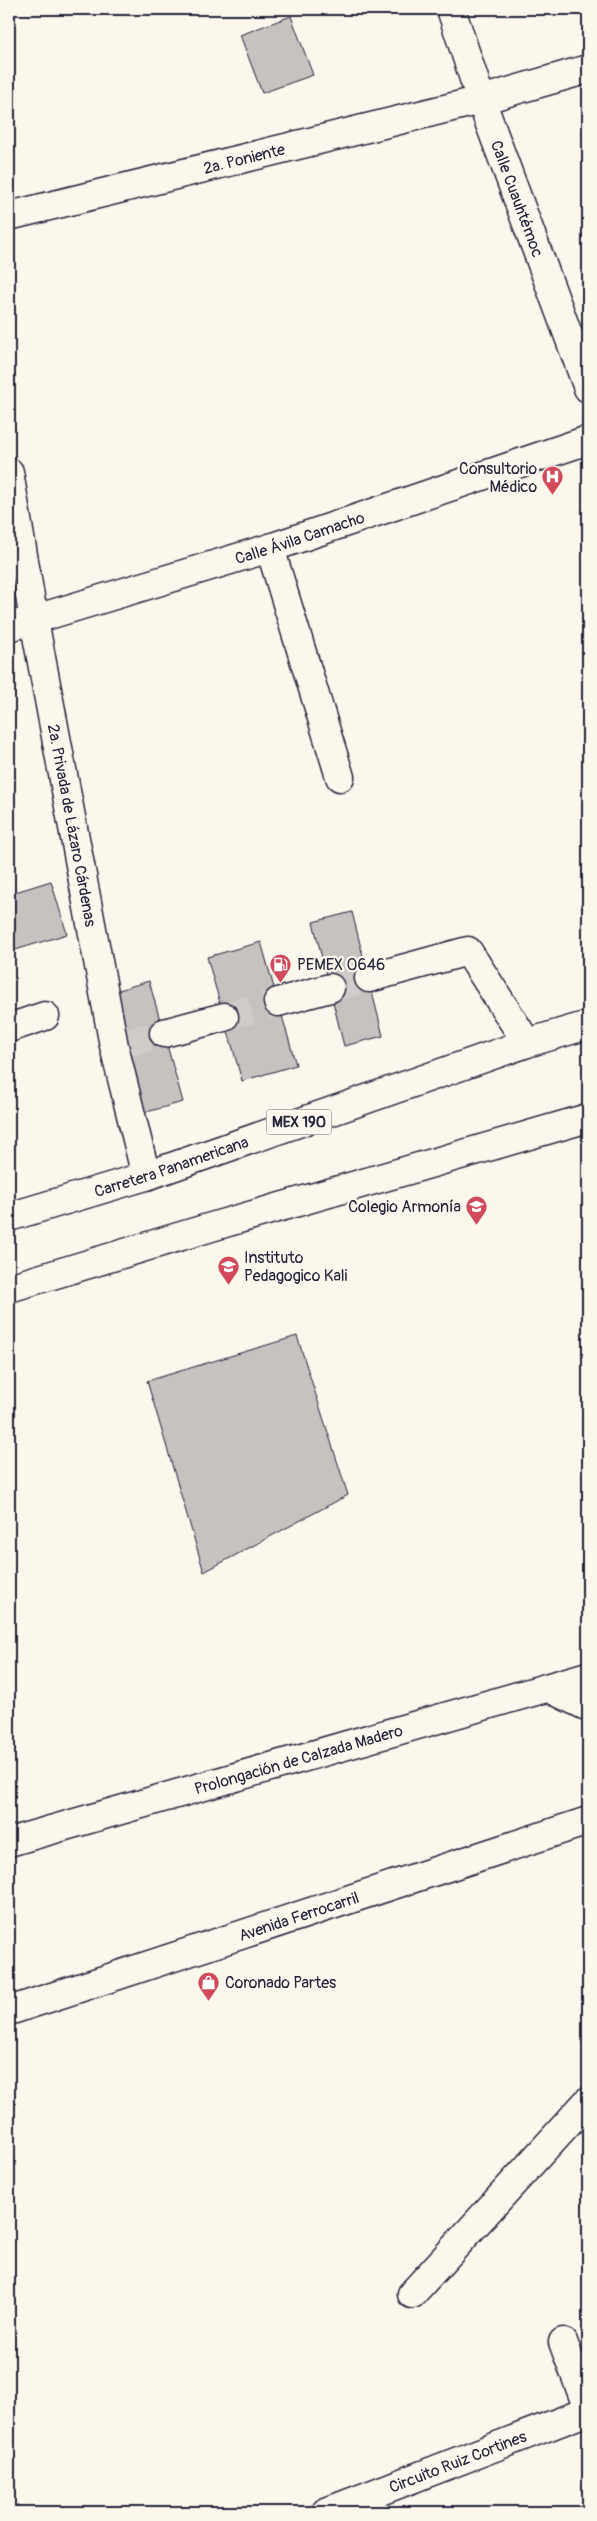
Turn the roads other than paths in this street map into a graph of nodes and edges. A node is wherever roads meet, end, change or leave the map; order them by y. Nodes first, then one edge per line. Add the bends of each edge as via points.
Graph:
1 (451, 9) edge
2 (588, 69) edge
3 (481, 100) junction
4 (9, 216) edge
5 (588, 388) edge
6 (588, 440) edge
7 (9, 472) edge
8 (270, 548) junction
9 (21, 624) edge
10 (340, 777) dead end
11 (369, 978) tunnel mouth
12 (330, 988) tunnel mouth
13 (278, 1002) tunnel mouth
14 (45, 1016) dead end
15 (224, 1017) tunnel mouth
16 (588, 1024) edge
17 (9, 1028) edge
18 (164, 1033) tunnel mouth
19 (527, 1042) junction
20 (588, 1118) edge
21 (146, 1176) junction
22 (9, 1217) edge
23 (9, 1288) edge
24 (588, 1676) edge
25 (549, 1688) junction
26 (588, 1707) edge
27 (588, 1821) edge
28 (9, 1842) edge
29 (9, 2011) edge
30 (588, 2101) edge
31 (412, 2294) dead end
32 (563, 2342) dead end
33 (588, 2410) edge
34 (326, 2512) edge

1 - 3 main road, Calle Cuauhtémoc
2 - 3 main road, 2a. Poniente
3 - 4 main road, 2a. Poniente
3 - 5 main road, Calle Cuauhtémoc
6 - 8 main road, Calle Ávila Camacho
7 - 9 main road, 2a. Privada de Lázaro Cárdenas
8 - 9 main road, Calle Ávila Camacho
8 - 10 main road
9 - 21 main road, 2a. Privada de Lázaro Cárdenas via 119,1045
11 - 19 main road via 468,952
12 - 13 main road
14 - 17 main road
15 - 18 main road
16 - 19 main road, Carretera Panamericana / MEX 190
19 - 21 main road, Carretera Panamericana / MEX 190
20 - 23 main road via 218,1224
21 - 22 main road, Carretera Panamericana / MEX 190
24 - 25 main road, Prolongación de Calzada Madero
25 - 26 main road
25 - 28 main road, Prolongación de Calzada Madero
27 - 29 main road, Avenida Ferrocarril
30 - 31 main road
32 - 33 main road
33 - 34 main road, Circuito Ruiz Cortines

